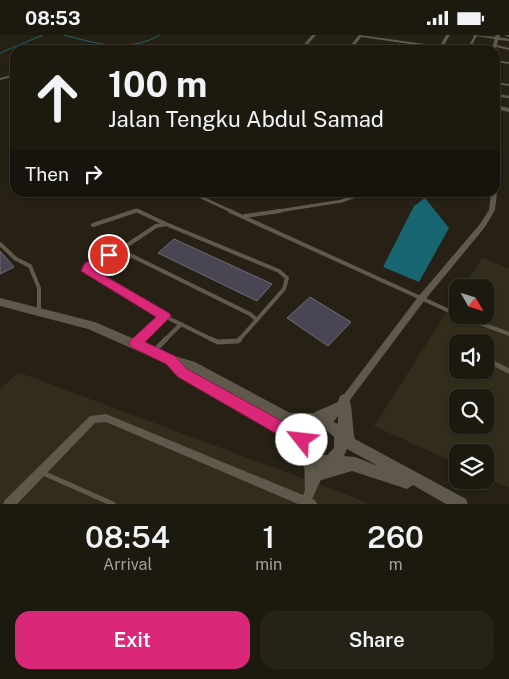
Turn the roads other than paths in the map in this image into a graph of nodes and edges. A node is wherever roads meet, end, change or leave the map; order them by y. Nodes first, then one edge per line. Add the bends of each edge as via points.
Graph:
1 (314, 35) edge
2 (474, 35) edge
3 (360, 36) edge
4 (498, 37) edge
5 (509, 40) edge
6 (305, 45) edge
7 (415, 45) edge
8 (201, 197) edge
9 (353, 197) edge
10 (494, 197) edge
11 (245, 217) junction
12 (166, 224) junction
13 (93, 225) dead end
14 (0, 244) edge
15 (120, 249) junction
16 (421, 299) junction
17 (0, 301) edge
18 (449, 311) edge
19 (39, 312) junction
20 (165, 316) junction
21 (257, 321) junction
22 (181, 324) junction
23 (481, 324) edge
24 (509, 335) edge
25 (135, 343) junction
26 (154, 352) junction
27 (170, 360) junction
28 (494, 364) edge
29 (509, 371) edge
30 (341, 403) junction
31 (288, 418) junction
32 (337, 433) junction
33 (304, 434) junction
34 (309, 457) junction
35 (331, 460) junction
36 (356, 464) junction
37 (41, 472) junction
38 (318, 475) junction
39 (434, 491) junction
40 (308, 500) edge
41 (9, 504) edge
42 (113, 504) edge
43 (461, 504) edge

1 - 6 street
2 - 4 street
3 - 7 street
4 - 5 street
8 - 11 lane
9 - 11 lane
10 - 16 street via 492,210 482,225
11 - 16 lane
12 - 13 lane via 137,210
12 - 15 lane via 156,225
12 - 21 lane via 285,275 288,282 284,289
14 - 19 lane via 16,259 30,266 39,288
15 - 20 lane via 97,260 87,271
15 - 21 lane via 250,314
16 - 18 lane
16 - 30 street
17 - 19 street
19 - 25 street via 91,325
20 - 22 lane
20 - 25 lane
21 - 22 lane via 238,341 230,343 218,342
22 - 26 lane
23 - 24 lane
25 - 26 street
26 - 27 street
27 - 31 street via 191,365
27 - 33 street via 182,373
28 - 29 lane
30 - 31 street via 314,419
30 - 32 street
30 - 32 street via 345,425
31 - 33 street
32 - 33 street via 313,425
32 - 35 street via 341,449
32 - 39 street
33 - 34 street via 305,452
34 - 35 street
34 - 40 street
35 - 36 street
35 - 38 street
36 - 38 street
36 - 39 street
37 - 40 street via 93,419 106,418
37 - 41 street
37 - 42 lane
38 - 40 street
39 - 43 street

